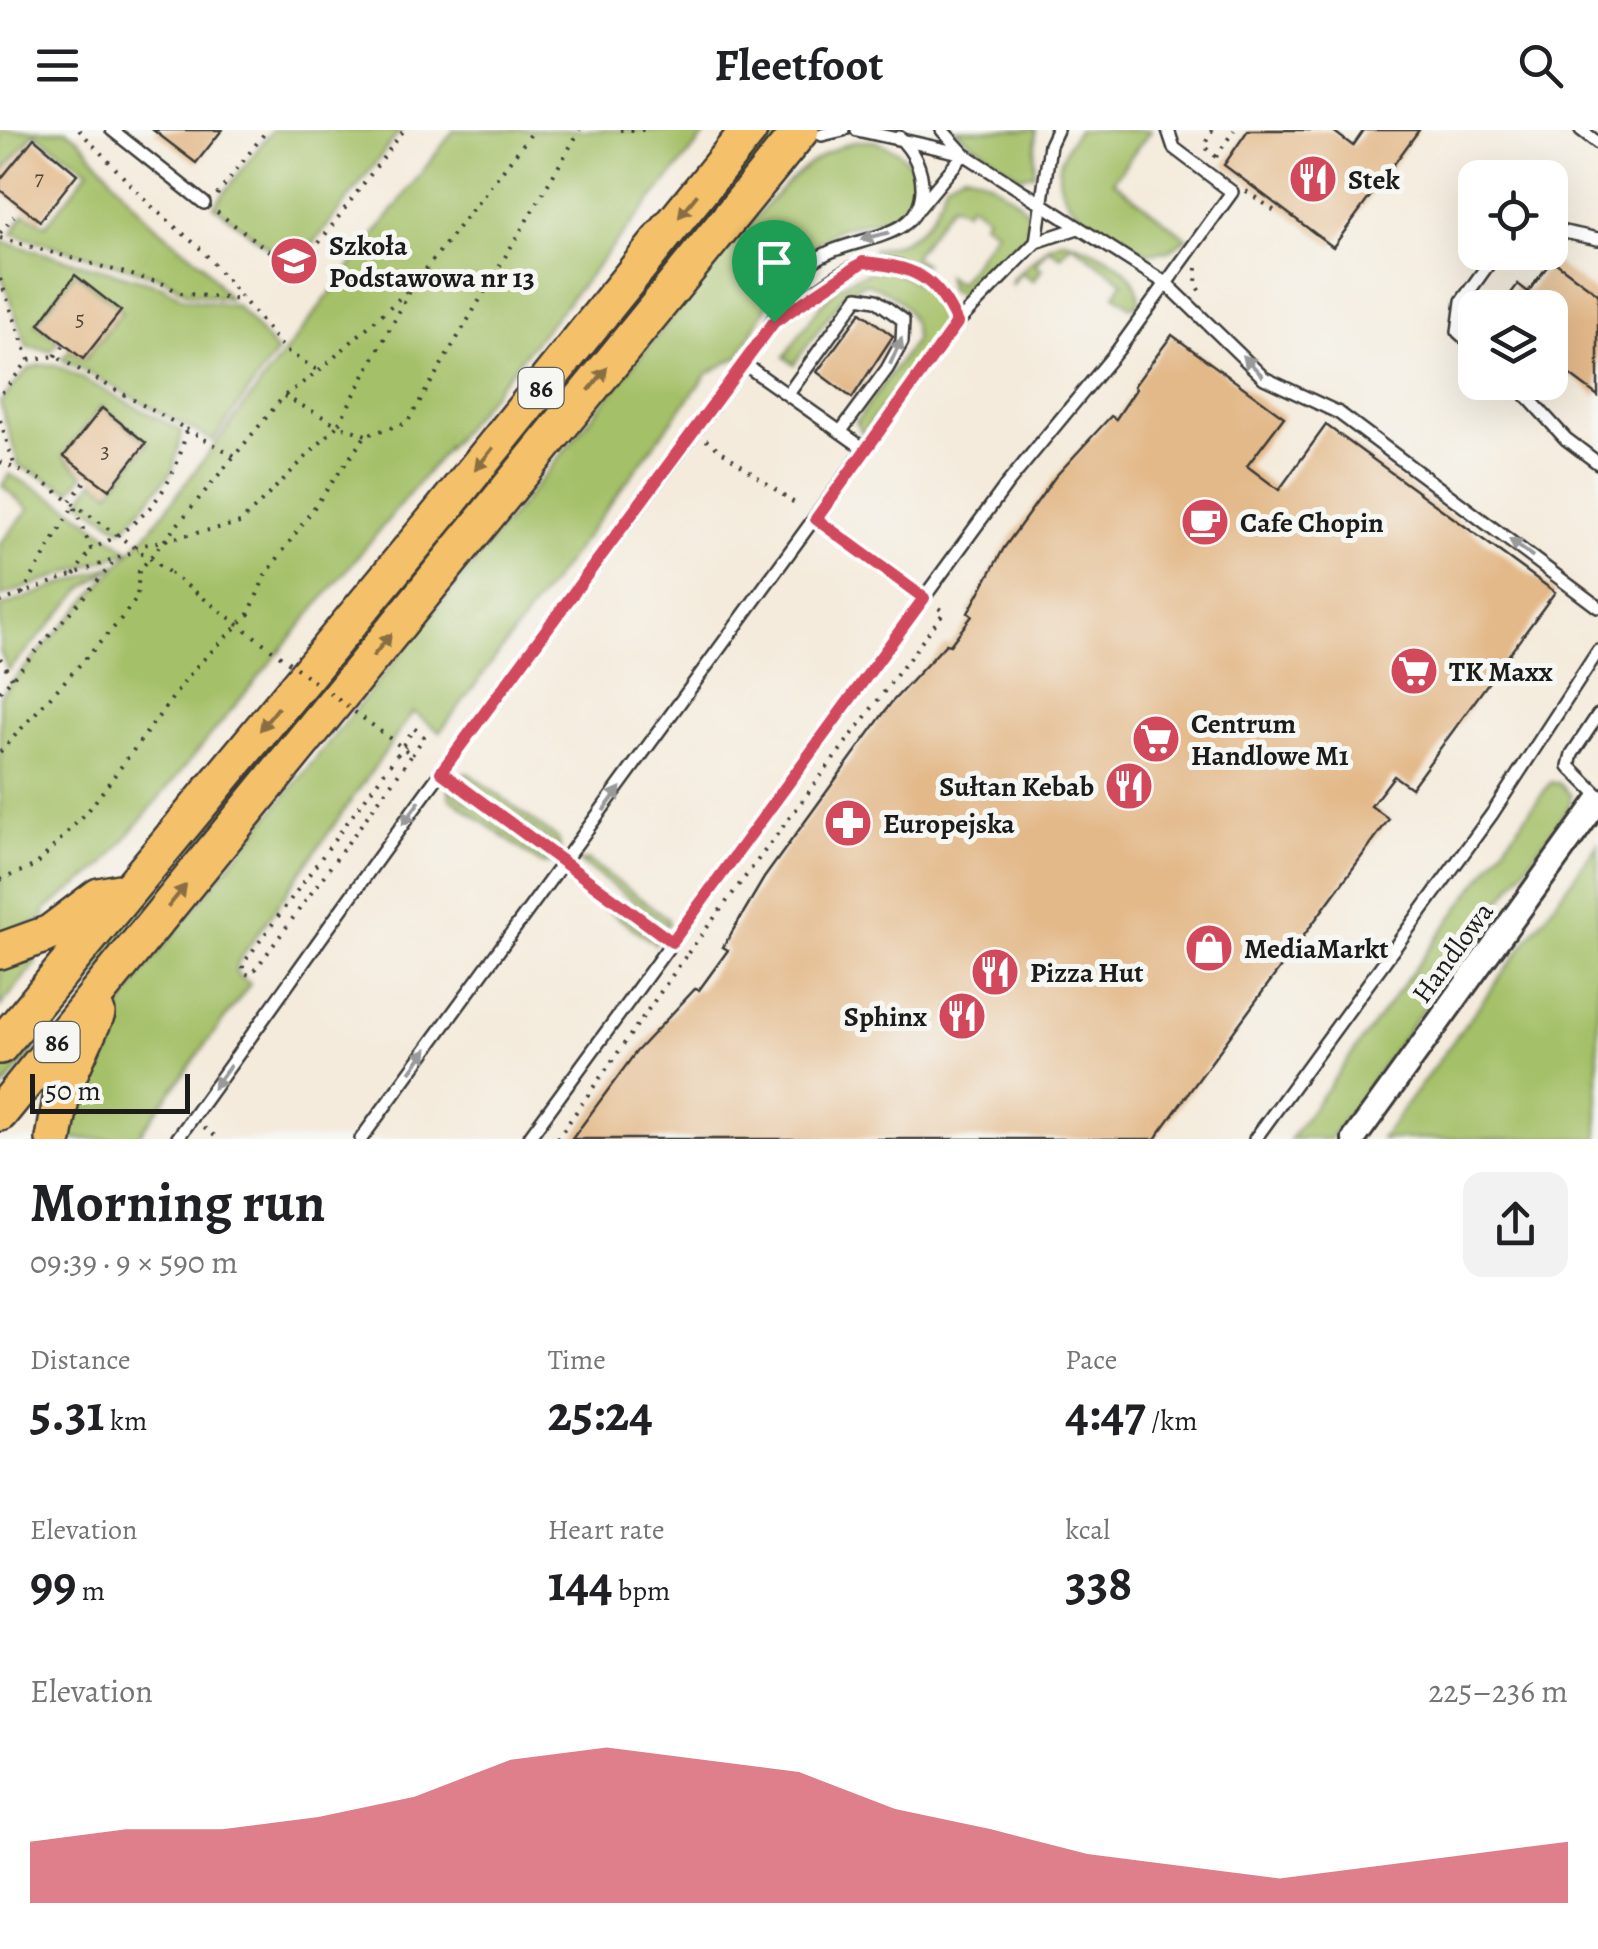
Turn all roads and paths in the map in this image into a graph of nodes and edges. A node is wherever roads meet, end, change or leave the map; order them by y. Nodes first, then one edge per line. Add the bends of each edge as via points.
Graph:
1 (78, 130) edge
2 (112, 130) edge
3 (267, 130) edge
4 (404, 130) edge
5 (534, 130) edge
6 (580, 130) edge
7 (620, 130) edge
8 (648, 130) edge
9 (749, 130) edge
10 (942, 130) edge
11 (1057, 130) edge
12 (1168, 130) edge
13 (1234, 130) edge
14 (1581, 130) edge
15 (830, 131) edge
16 (898, 137) junction
17 (1598, 143) edge
18 (964, 154) junction
19 (1216, 156) dead end
20 (204, 203) dead end
21 (1041, 204) junction
22 (920, 208) junction
23 (14, 216) dead end
24 (1078, 228) junction
25 (1568, 233) edge
26 (0, 236) edge
27 (1598, 239) edge
28 (1036, 242) junction
29 (1190, 250) junction
30 (0, 279) edge
31 (1166, 284) junction
32 (412, 287) junction
33 (243, 300) junction
34 (1199, 312) junction
35 (774, 322) junction
36 (957, 323) junction
37 (65, 344) dead end
38 (55, 356) junction
39 (30, 360) junction
40 (744, 364) junction
41 (319, 371) junction
42 (788, 394) junction
43 (0, 396) edge
44 (284, 396) junction
45 (1530, 400) edge
46 (0, 420) edge
47 (338, 425) junction
48 (186, 429) junction
49 (841, 430) junction
50 (696, 432) junction
51 (366, 435) junction
52 (866, 450) junction
53 (235, 456) junction
54 (0, 462) edge
55 (1598, 463) edge
56 (16, 469) junction
57 (90, 475) dead end
58 (73, 503) junction
59 (816, 519) junction
60 (120, 537) junction
61 (168, 537) junction
62 (136, 548) junction
63 (91, 549) junction
64 (149, 558) junction
65 (116, 560) junction
66 (74, 575) junction
67 (22, 594) junction
68 (924, 598) junction
69 (0, 602) edge
70 (1598, 607) edge
71 (1598, 651) edge
72 (0, 658) edge
73 (12, 678) junction
74 (0, 692) edge
75 (1598, 715) edge
76 (0, 752) edge
77 (412, 755) junction
78 (441, 772) junction
79 (1598, 798) edge
80 (566, 862) junction
81 (0, 880) edge
82 (130, 890) junction
83 (672, 942) junction
84 (0, 951) edge
85 (688, 953) junction
86 (115, 971) junction
87 (0, 1046) edge
88 (0, 1112) edge
89 (54, 1139) edge
90 (177, 1139) edge
91 (361, 1139) edge
92 (528, 1139) edge
93 (556, 1139) edge
94 (1255, 1139) edge
95 (1354, 1139) edge

1 - 33 path via 202,250
2 - 20 lane
3 - 4 path via 209,206 297,272
5 - 32 path
6 - 51 path via 408,423
7 - 8 path
9 -> 82 main road, 86
10 - 18 lane
11 - 21 lane
12 - 29 lane via 1174,148 1232,192
13 - 19 path
14 - 17 lane
15 - 16 lane
86 -> 15 main road, 86 via 700,254 734,236
16 - 18 lane
16 - 22 lane via 919,167
18 - 21 lane
18 - 22 lane
21 - 24 lane
21 - 28 lane
22 -> 35 lane via 895,230 835,248 806,269
23 - 26 path
24 - 28 lane
24 - 31 lane
25 - 27 lane
26 - 33 path via 180,293
28 - 36 lane
29 - 31 lane
29 - 34 path via 1208,304
30 - 39 path
31 - 34 lane
31 - 68 lane
32 - 41 path
32 - 47 path
33 - 41 path via 286,351
70 -> 34 lane via 1339,414 1264,378
35 - 36 lane via 863,262 906,267 925,278 946,298
35 - 40 lane
36 - 52 lane
37 - 38 path
38 - 39 path
38 - 48 path
39 - 43 path
40 - 42 lane
40 - 50 lane
41 - 44 path
42 - 49 lane
49 -> 42 lane via 902,342 903,320 892,310 858,297
44 - 47 path
44 - 53 path
45 - 55 lane
46 - 56 path
47 - 51 path
47 - 61 path via 240,523
48 - 53 path
48 - 60 path via 182,460
49 - 52 lane
50 - 59 path
50 - 78 lane
51 - 81 path via 265,576 249,614 194,670 88,812 36,865
52 - 59 lane
53 - 61 path
54 - 56 path
56 - 58 path
57 - 58 path
58 - 60 path
58 - 63 path
58 - 67 path
59 - 68 path
80 -> 59 lane
60 - 62 path
60 - 63 path
61 - 62 path
61 - 64 path
62 - 64 path
62 - 65 path
63 - 66 path
64 - 76 path via 139,571 137,598
64 - 77 path, bridge
65 - 66 path
65 - 73 path
66 - 67 path
67 - 69 path
68 - 83 lane
68 - 85 path via 944,612
71 - 94 lane via 1492,814
72 - 73 path
73 - 74 path
75 - 79 lane via 1569,766
77 - 77 path, bridge via 424,737 414,728 243,964 244,972 250,975 258,966
78 - 80 path
78 -> 90 lane
79 - 95 street, Handlowa
80 - 83 path
91 -> 80 lane
82 - 84 main road via 99,896 50,933
82 - 87 main road, 86
83 - 85 path
83 - 92 lane
85 - 93 path
86 - 88 main road, 86
86 - 89 main road via 63,1088

